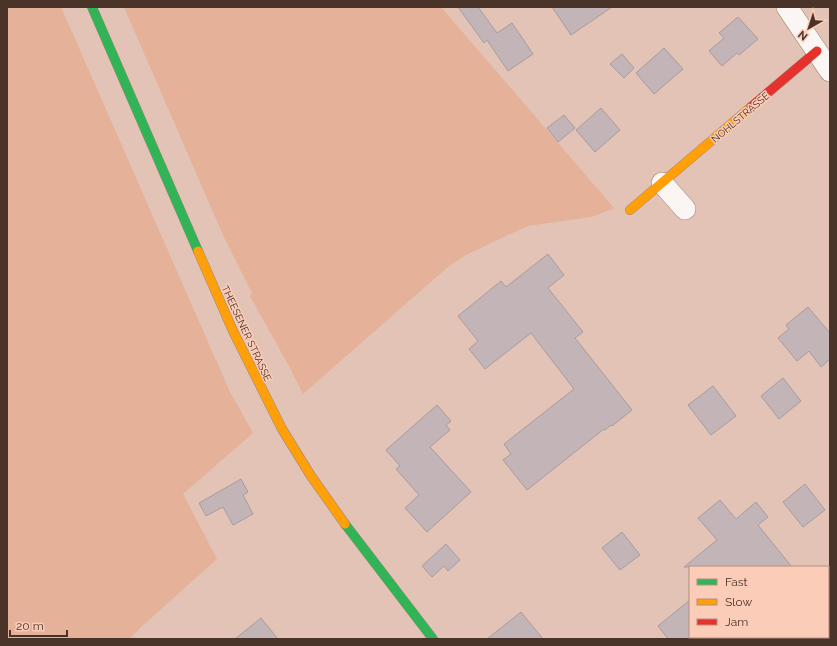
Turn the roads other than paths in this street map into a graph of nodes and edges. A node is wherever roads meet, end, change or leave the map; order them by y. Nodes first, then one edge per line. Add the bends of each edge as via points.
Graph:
1 (92, 7) edge
2 (787, 7) edge
3 (817, 51) junction
4 (830, 71) edge
5 (662, 183) junction
6 (684, 209) dead end
7 (630, 210) dead end
8 (433, 639) edge

1 - 8 street, THEESENER STRASSE via 233,331 282,429 341,519
2 - 3 street
3 - 4 street
3 - 5 street, NOHLSTRASSE
5 - 6 street
5 - 7 street, NOHLSTRASSE

